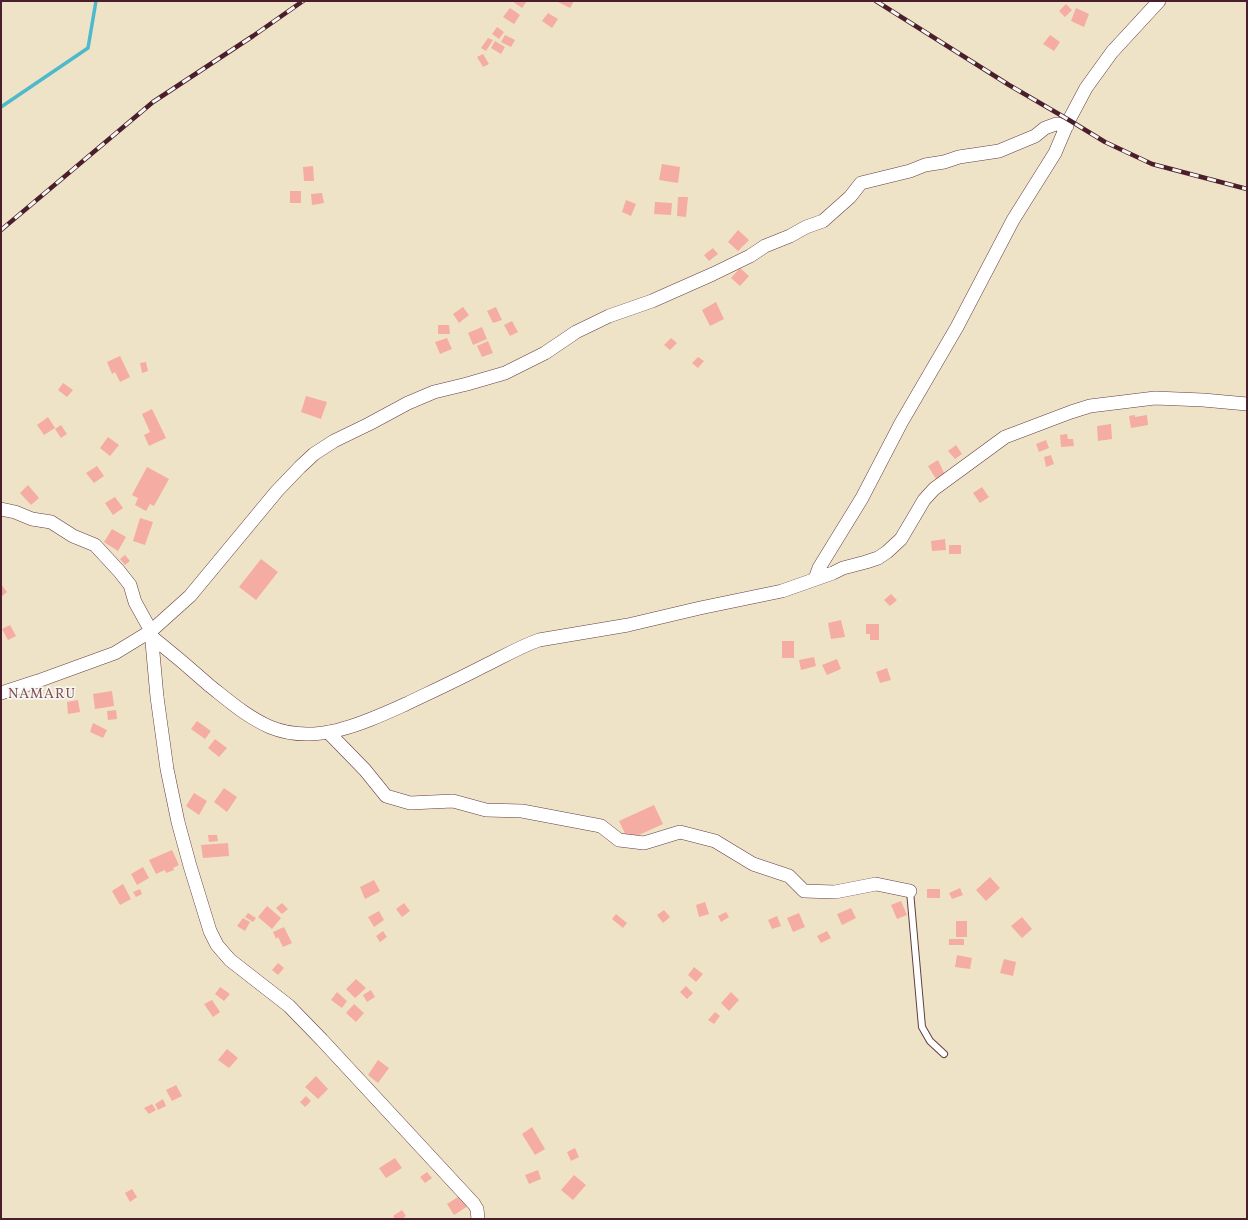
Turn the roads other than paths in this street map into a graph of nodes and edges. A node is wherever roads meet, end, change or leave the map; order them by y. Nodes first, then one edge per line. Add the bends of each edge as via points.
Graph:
1 (1159, 1) edge
2 (1067, 126) junction
3 (1247, 404) edge
4 (1, 509) edge
5 (815, 579) junction
6 (152, 634) junction
7 (1, 693) edge
8 (328, 732) junction
9 (910, 891) joint
10 (944, 1054) dead end
11 (478, 1219) edge

1 - 2 street via 1103,64 1086,88
2 - 5 street via 1055,153 1013,220 957,327 900,423 862,498 819,568
2 - 6 street via 1056,124 1045,128 1035,136 999,151 959,157 861,183 850,197 823,221 765,246 713,274 652,301 609,316 505,373 434,392 334,441 300,467 190,596
3 - 5 street via 1155,398 1090,406 1005,437 934,489 924,500 901,539 887,552
4 - 6 street via 51,522 73,536 95,545 130,585 135,602
5 - 8 street via 760,597 700,608 628,626 539,640 371,720
6 - 7 street via 115,652
6 - 8 street via 252,718 271,727 294,733
6 - 11 street via 156,697 178,822 210,931 217,945 230,960 289,1006 322,1040 474,1204
8 - 9 street via 386,796 410,803 453,801 486,810 522,811 602,826 620,840 644,843 680,832 715,841 753,864 789,876 804,891 835,892 876,884
9 - 10 lane via 922,1027 930,1041

